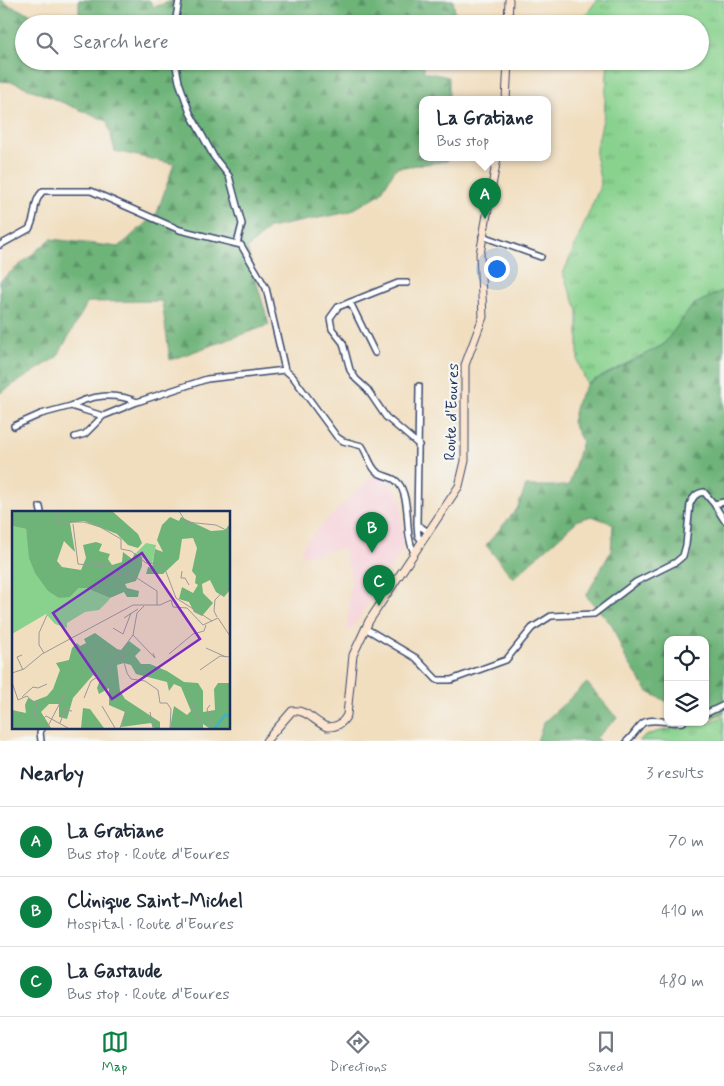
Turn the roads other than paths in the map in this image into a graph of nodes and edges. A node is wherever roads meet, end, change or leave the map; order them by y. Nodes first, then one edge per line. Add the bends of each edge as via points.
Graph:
1 (179, 0) edge
2 (509, 0) edge
3 (176, 15) edge
4 (508, 15) edge
5 (177, 70) edge
6 (508, 70) edge
7 (506, 96) edge
8 (496, 161) edge
9 (482, 236) junction
10 (237, 244) junction
11 (0, 245) edge
12 (541, 257) dead end
13 (407, 283) dead end
14 (350, 302) junction
15 (375, 353) dead end
16 (285, 370) junction
17 (420, 386) dead end
18 (137, 402) junction
19 (71, 406) junction
20 (103, 416) junction
21 (14, 426) dead end
22 (75, 437) dead end
23 (419, 445) junction
24 (724, 502) edge
25 (714, 504) junction
26 (724, 520) edge
27 (417, 524) junction
28 (428, 532) junction
29 (422, 541) junction
30 (414, 553) junction
31 (365, 628) junction
32 (724, 705) edge
33 (709, 712) edge
34 (664, 723) edge
35 (43, 728) edge
36 (41, 741) edge
37 (266, 741) edge
38 (627, 741) edge

1 - 3 street
2 - 4 street
5 - 10 street via 190,113 214,157 229,176 242,224
6 - 7 street
8 - 9 street, Route d'Eoures
9 - 12 street
9 - 28 street, Route d'Eoures via 482,317 465,365 463,474 452,498
10 - 11 street via 180,230 92,192 76,190 43,191 36,199 35,215 29,229
10 - 16 street via 244,248 251,266 266,288
13 - 14 street via 398,283
14 - 15 street
14 - 23 street via 338,307 330,318 332,329 343,342 350,370 386,417
16 - 18 street via 207,379
16 - 30 street via 337,437 362,446 377,472 396,480 407,510 408,541
17 - 23 street
18 - 19 street via 128,398 97,396
18 - 20 street
19 - 20 street
19 - 21 street
20 - 22 street via 92,429
23 - 27 street
24 - 25 street
25 - 26 street
25 - 31 street via 704,492 693,498 684,553 676,562 628,587 594,614 551,616 532,628 506,660 451,680 437,680 416,658
27 - 28 street
27 - 29 street
28 - 29 street, Route d'Eoures
29 - 30 street, Route d'Eoures
30 - 31 street, Route d'Eoures
31 - 37 street, Route d'Eoures via 353,654 344,721 327,728 299,710 292,711
32 - 33 street
34 - 38 street via 647,721
35 - 36 street

